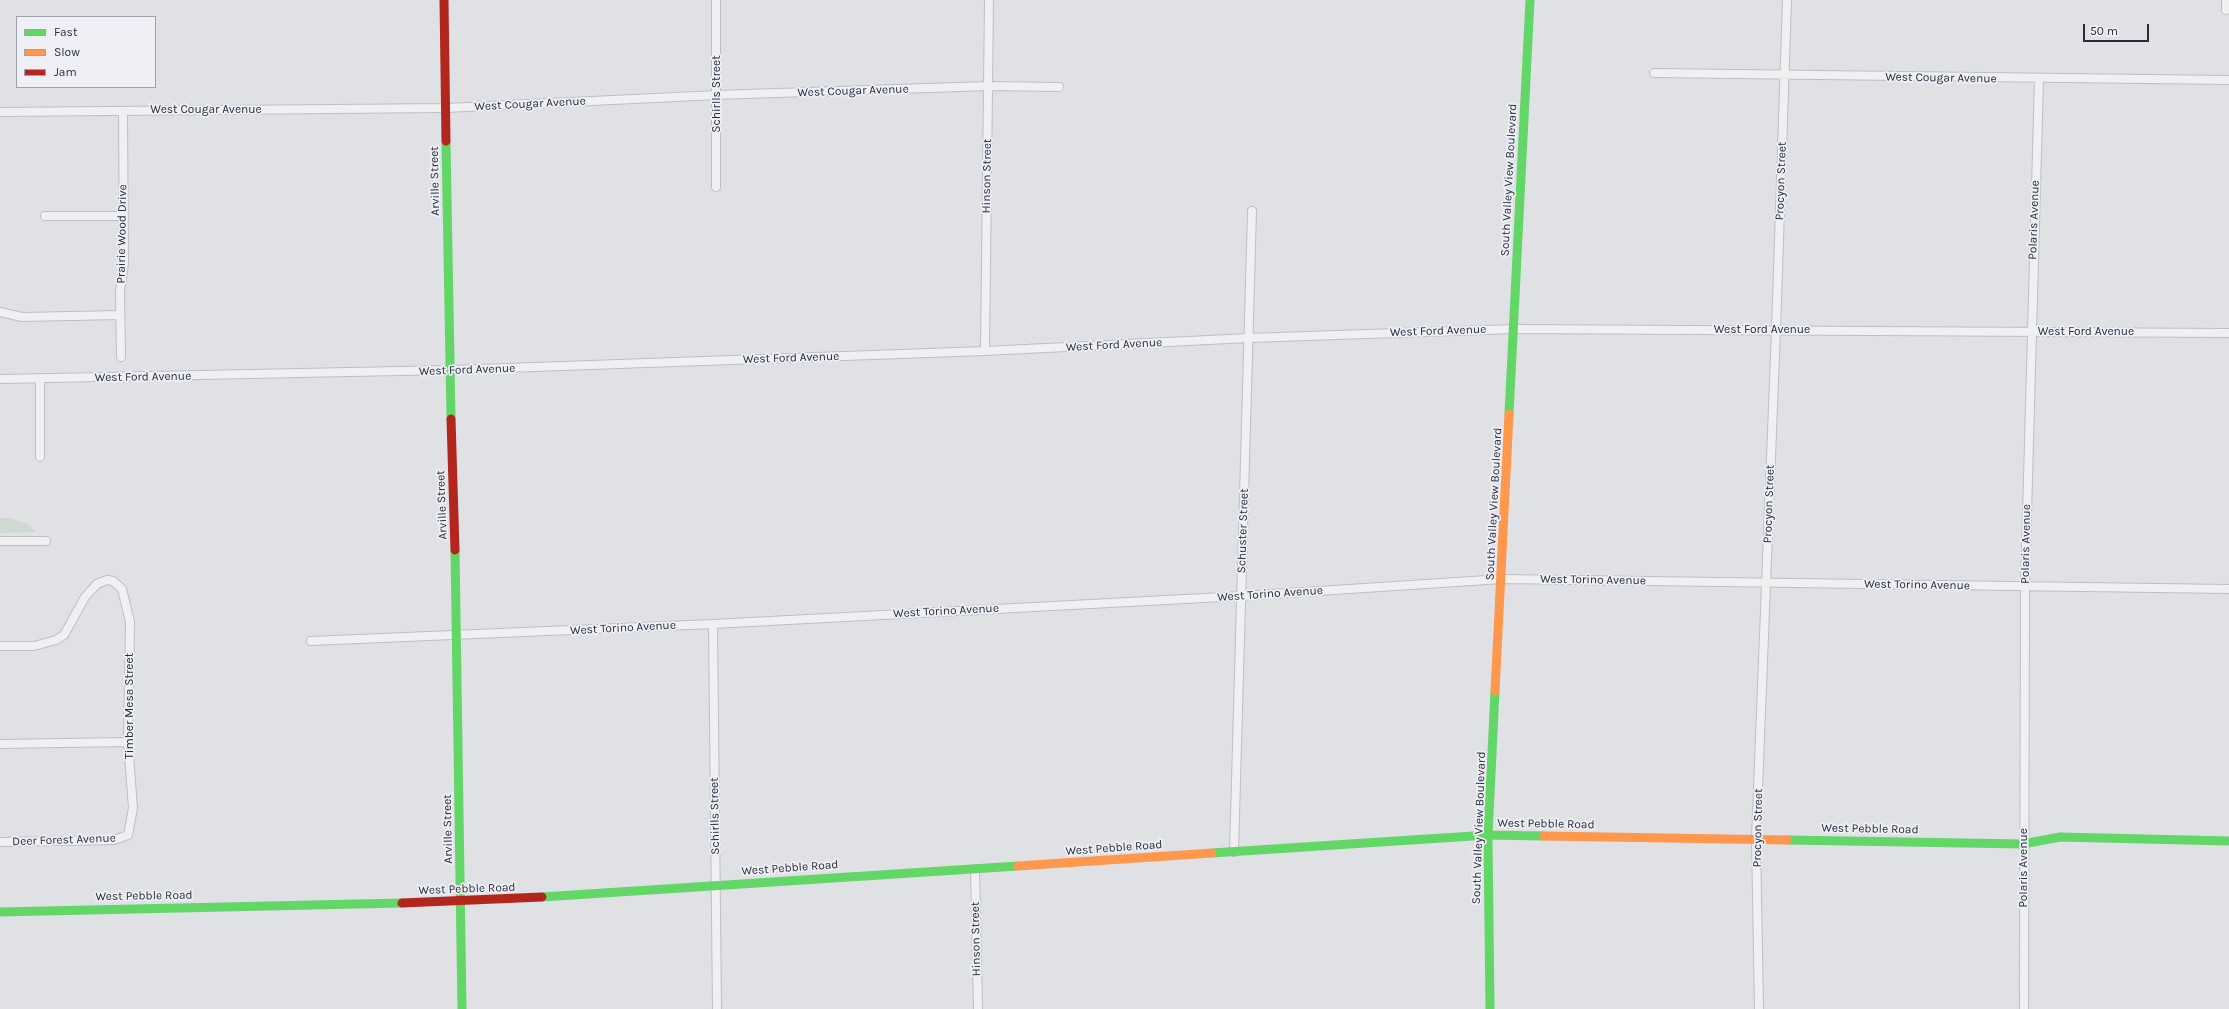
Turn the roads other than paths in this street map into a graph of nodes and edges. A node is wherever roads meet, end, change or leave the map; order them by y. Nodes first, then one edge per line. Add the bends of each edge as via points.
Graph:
1 (444, 0) edge
2 (716, 0) edge
3 (989, 0) edge
4 (1530, 0) edge
5 (1787, 0) edge
6 (2226, 0) edge
7 (2226, 10) dead end
8 (1654, 73) dead end
9 (1784, 75) junction
10 (2039, 79) junction
11 (2229, 80) edge
12 (988, 86) junction
13 (1059, 87) dead end
14 (717, 95) junction
15 (446, 108) junction
16 (123, 111) junction
17 (0, 112) edge
18 (716, 188) dead end
19 (1252, 211) dead end
20 (45, 216) dead end
21 (124, 216) junction
22 (0, 312) edge
23 (120, 315) junction
24 (1514, 329) junction
25 (1776, 330) junction
26 (2031, 332) junction
27 (2229, 333) edge
28 (1249, 338) junction
29 (985, 351) junction
30 (121, 357) dead end
31 (450, 370) junction
32 (0, 379) edge
33 (40, 379) junction
34 (40, 457) dead end
35 (0, 541) edge
36 (46, 541) dead end
37 (1502, 579) junction
38 (1766, 583) junction
39 (2026, 587) junction
40 (2229, 589) edge
41 (1242, 596) junction
42 (713, 624) junction
43 (458, 636) junction
44 (312, 641) dead end
45 (0, 646) edge
46 (128, 742) junction
47 (0, 744) edge
48 (1488, 835) junction
49 (128, 836) joint
50 (1756, 839) junction
51 (2229, 841) edge
52 (0, 842) edge
53 (2024, 844) junction
54 (1234, 852) junction
55 (975, 868) junction
56 (716, 885) junction
57 (461, 902) junction
58 (0, 912) edge
59 (462, 1009) edge
60 (717, 1009) edge
61 (978, 1009) edge
62 (1490, 1009) edge
63 (1759, 1009) edge
64 (2024, 1009) edge

1 - 15 street, Arville Street
2 - 14 street, Schirlls Street
3 - 12 street, Hinson Street
4 - 24 street, South Valley View Boulevard
5 - 9 street, Procyon Street
6 - 7 street
8 - 9 street, West Cougar Avenue
9 - 10 street, West Cougar Avenue
9 - 25 street, Procyon Street
10 - 11 street, West Cougar Avenue
10 - 26 street, Polaris Avenue
12 - 13 street, West Cougar Avenue
12 - 14 street, West Cougar Avenue
12 - 29 street, Hinson Street
14 - 15 street, West Cougar Avenue
14 - 18 street, Schirlls Street
15 - 16 street, West Cougar Avenue
15 - 31 street, Arville Street
16 - 17 street, West Cougar Avenue
16 - 21 street, Prairie Wood Drive
19 - 28 street, Schuster Street
20 - 21 street
21 - 23 street, Prairie Wood Drive
22 - 23 street via 22,317
23 - 30 street, Prairie Wood Drive
24 - 25 street, West Ford Avenue
24 - 28 street, West Ford Avenue
24 - 37 street, South Valley View Boulevard
25 - 26 street, West Ford Avenue
25 - 38 street, Procyon Street
26 - 27 street, West Ford Avenue
26 - 39 street, Polaris Avenue
28 - 29 street, West Ford Avenue
28 - 41 street, Schuster Street
29 - 31 street, West Ford Avenue
31 - 33 street, West Ford Avenue
31 - 43 street, Arville Street
32 - 33 street, West Ford Avenue
33 - 34 street
35 - 36 street
37 - 38 street, West Torino Avenue
37 - 41 street, West Torino Avenue
37 - 48 street, South Valley View Boulevard
38 - 39 street, West Torino Avenue
38 - 50 street, Procyon Street
39 - 40 street, West Torino Avenue
39 - 53 street, Polaris Avenue
41 - 42 street, West Torino Avenue
41 - 54 street, Schuster Street
42 - 43 street, West Torino Avenue
42 - 56 street, Schirlls Street
43 - 44 street, West Torino Avenue
43 - 57 street, Arville Street
45 - 46 street, Timber Mesa Street via 34,646 56,640 64,635 85,597 97,584 106,580 113,581 122,589 130,622
46 - 47 street
46 - 49 street, Timber Mesa Street via 133,808
48 - 50 street, West Pebble Road
48 - 54 street, West Pebble Road
48 - 62 street, South Valley View Boulevard
49 - 52 street, Deer Forest Avenue via 114,840
50 - 53 street, West Pebble Road
50 - 63 street, Procyon Street
51 - 53 street, West Pebble Road via 2060,837
53 - 64 street, Polaris Avenue
54 - 55 street, West Pebble Road
55 - 56 street, West Pebble Road
55 - 61 street, Hinson Street
56 - 57 street, West Pebble Road
56 - 60 street, Schirlls Street
57 - 58 street, West Pebble Road
57 - 59 street, Arville Street

